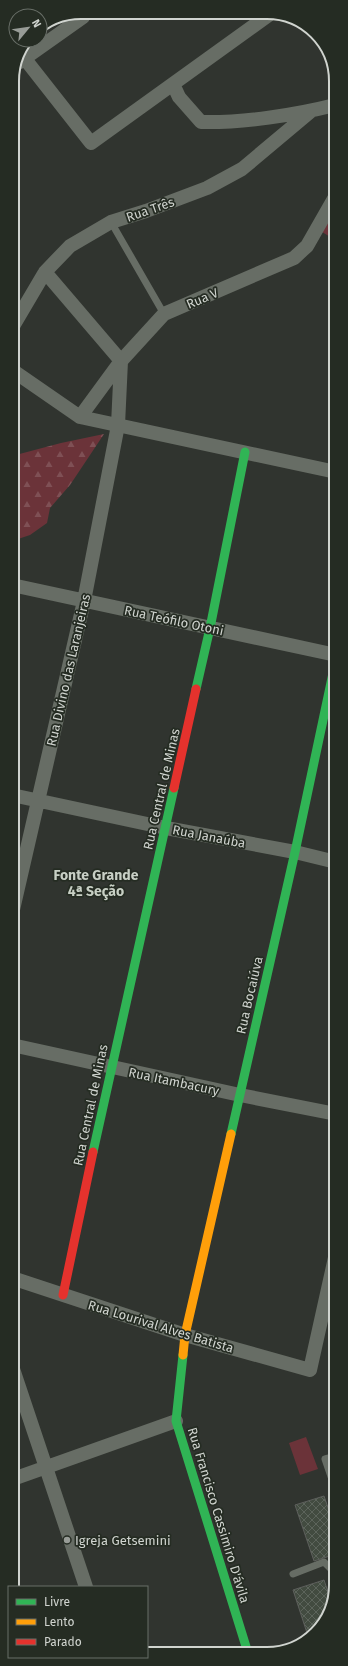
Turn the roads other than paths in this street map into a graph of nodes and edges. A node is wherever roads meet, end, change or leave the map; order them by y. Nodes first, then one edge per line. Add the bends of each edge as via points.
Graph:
1 (80, 19) edge
2 (263, 19) edge
3 (22, 61) edge
4 (173, 84) junction
5 (329, 107) edge
6 (310, 112) junction
7 (329, 209) edge
8 (111, 222) junction
9 (45, 272) junction
10 (164, 314) junction
11 (19, 316) edge
12 (122, 361) junction
13 (19, 375) edge
14 (80, 418) junction
15 (118, 425) junction
16 (245, 452) junction
17 (329, 470) edge
18 (19, 587) edge
19 (84, 601) junction
20 (210, 628) junction
21 (329, 654) edge
22 (329, 692) edge
23 (19, 796) edge
24 (38, 800) junction
25 (166, 828) junction
26 (295, 852) junction
27 (329, 860) edge
28 (19, 883) edge
29 (19, 1047) edge
30 (111, 1068) junction
31 (240, 1095) junction
32 (329, 1113) edge
33 (19, 1280) edge
34 (329, 1284) edge
35 (63, 1295) junction
36 (185, 1335) junction
37 (19, 1386) edge
38 (176, 1421) junction
39 (329, 1458) edge
40 (47, 1468) junction
41 (329, 1470) edge
42 (19, 1477) edge
43 (329, 1566) edge
44 (292, 1574) dead end
45 (86, 1586) edge
46 (246, 1647) edge

1 - 3 street
2 - 4 street
3 - 4 street via 91,144
4 - 6 street via 179,97 201,122
5 - 6 street
6 - 8 street, Rua Três via 242,168 207,188
7 - 10 street, Rua V via 307,246 294,258
8 - 9 street, Rua Três via 70,246
8 - 10 lane
9 - 11 street, Rua Três
9 - 12 street
10 - 12 street, Rua V
12 - 14 street, Rua V
12 - 15 street, Rua Divino das Laranjeiras
13 - 14 street
14 - 15 street
15 - 16 street
15 - 19 street, Rua Divino das Laranjeiras
16 - 17 street
16 - 20 street, Rua Central de Minas
18 - 19 street, Rua Teófilo Otoni
19 - 20 street, Rua Teófilo Otoni
19 - 24 street, Rua Divino das Laranjeiras
20 - 21 street, Rua Teófilo Otoni
20 - 25 street, Rua Central de Minas
22 - 26 street, Rua Bocaiúva
23 - 24 street, Rua Janaúba
24 - 25 street, Rua Janaúba
24 - 28 street, Rua Divino das Laranjeiras
25 - 26 street, Rua Janaúba
25 - 30 street, Rua Central de Minas
26 - 27 street, Rua Janaúba
26 - 31 street, Rua Bocaiúva
29 - 30 street, Rua Itambacury
30 - 31 street, Rua Itambacury
30 - 35 street, Rua Central de Minas
31 - 32 street, Rua Itambacury
31 - 36 street, Rua Bocaiúva
33 - 35 street, Rua Lourival Alves Batista
34 - 36 street, Rua Lourival Alves Batista via 310,1370
35 - 36 street, Rua Lourival Alves Batista
36 - 38 street, Rua Francisco Cassimiro D'ávila
37 - 40 street
38 - 40 street
38 - 46 street, Rua Francisco Cassimiro D'ávila
39 - 41 lane via 325,1459
40 - 42 street
40 - 45 street
43 - 44 lane via 324,1562

